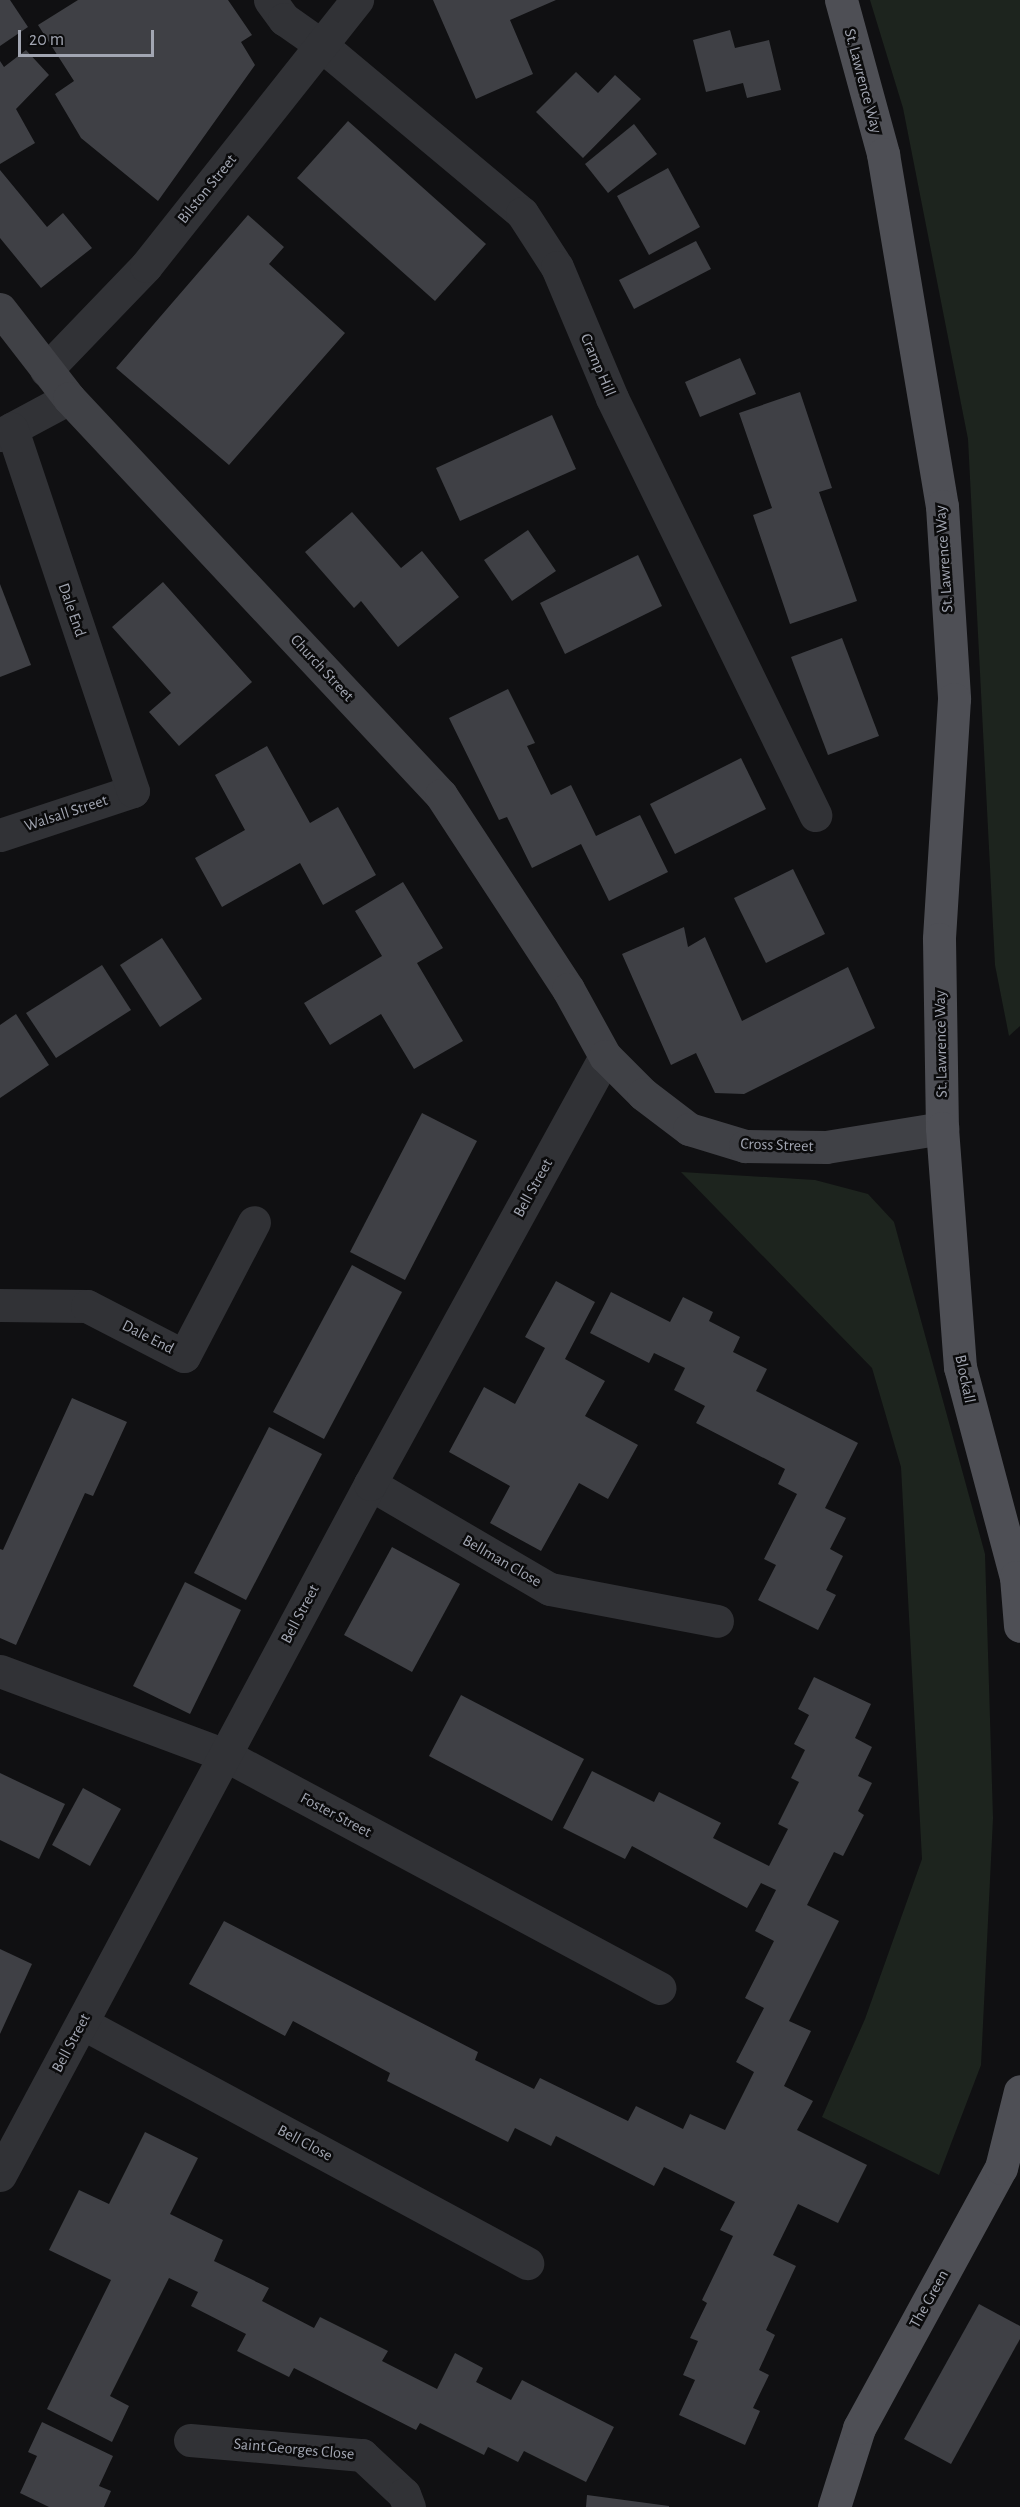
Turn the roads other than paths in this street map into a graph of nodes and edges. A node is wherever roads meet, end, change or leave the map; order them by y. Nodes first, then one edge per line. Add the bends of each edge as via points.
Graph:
1 (270, 0) edge
2 (357, 0) edge
3 (841, 0) edge
4 (321, 45) junction
5 (0, 309) edge
6 (46, 370) junction
7 (69, 398) junction
8 (6, 432) edge
9 (133, 791) joint
10 (815, 815) dead end
11 (0, 835) edge
12 (605, 1056) junction
13 (942, 1128) junction
14 (254, 1222) dead end
15 (0, 1305) edge
16 (370, 1484) junction
17 (717, 1621) dead end
18 (1020, 1626) edge
19 (0, 1671) edge
20 (225, 1755) junction
21 (660, 1988) dead end
22 (82, 2023) junction
23 (1020, 2091) edge
24 (0, 2175) edge
25 (527, 2263) dead end
26 (190, 2440) dead end
27 (409, 2507) edge
28 (834, 2507) edge

1 - 4 street, Cramp Hill via 284,19
2 - 4 street, Bilston Street
3 - 13 main road, St. Lawrence Way via 883,154 942,506 954,699 939,939
4 - 6 street, Bilston Street via 146,266
4 - 10 street, Cramp Hill via 522,213 551,258 612,398
5 - 6 street, Church Street
6 - 7 street, Church Street
7 - 8 street
7 - 12 street, Church Street via 441,795 568,989
8 - 9 street, Dale End
9 - 11 street, Walsall Street
12 - 13 street, Cross Street via 643,1094 689,1129 745,1146 826,1147
12 - 16 street, Bell Street
13 - 18 main road, Blockall via 960,1367 1016,1577
14 - 15 street, Dale End via 184,1356 87,1306
16 - 17 street, Bellman Close via 550,1589
16 - 20 street, Bell Street
19 - 20 street, Foster Street
20 - 21 street, Foster Street
20 - 22 street, Bell Street
22 - 24 street, Bell Street
22 - 25 street, Bell Close
23 - 28 main road, The Green via 1001,2168 859,2428
26 - 27 street, Saint Georges Close via 362,2455 404,2494

